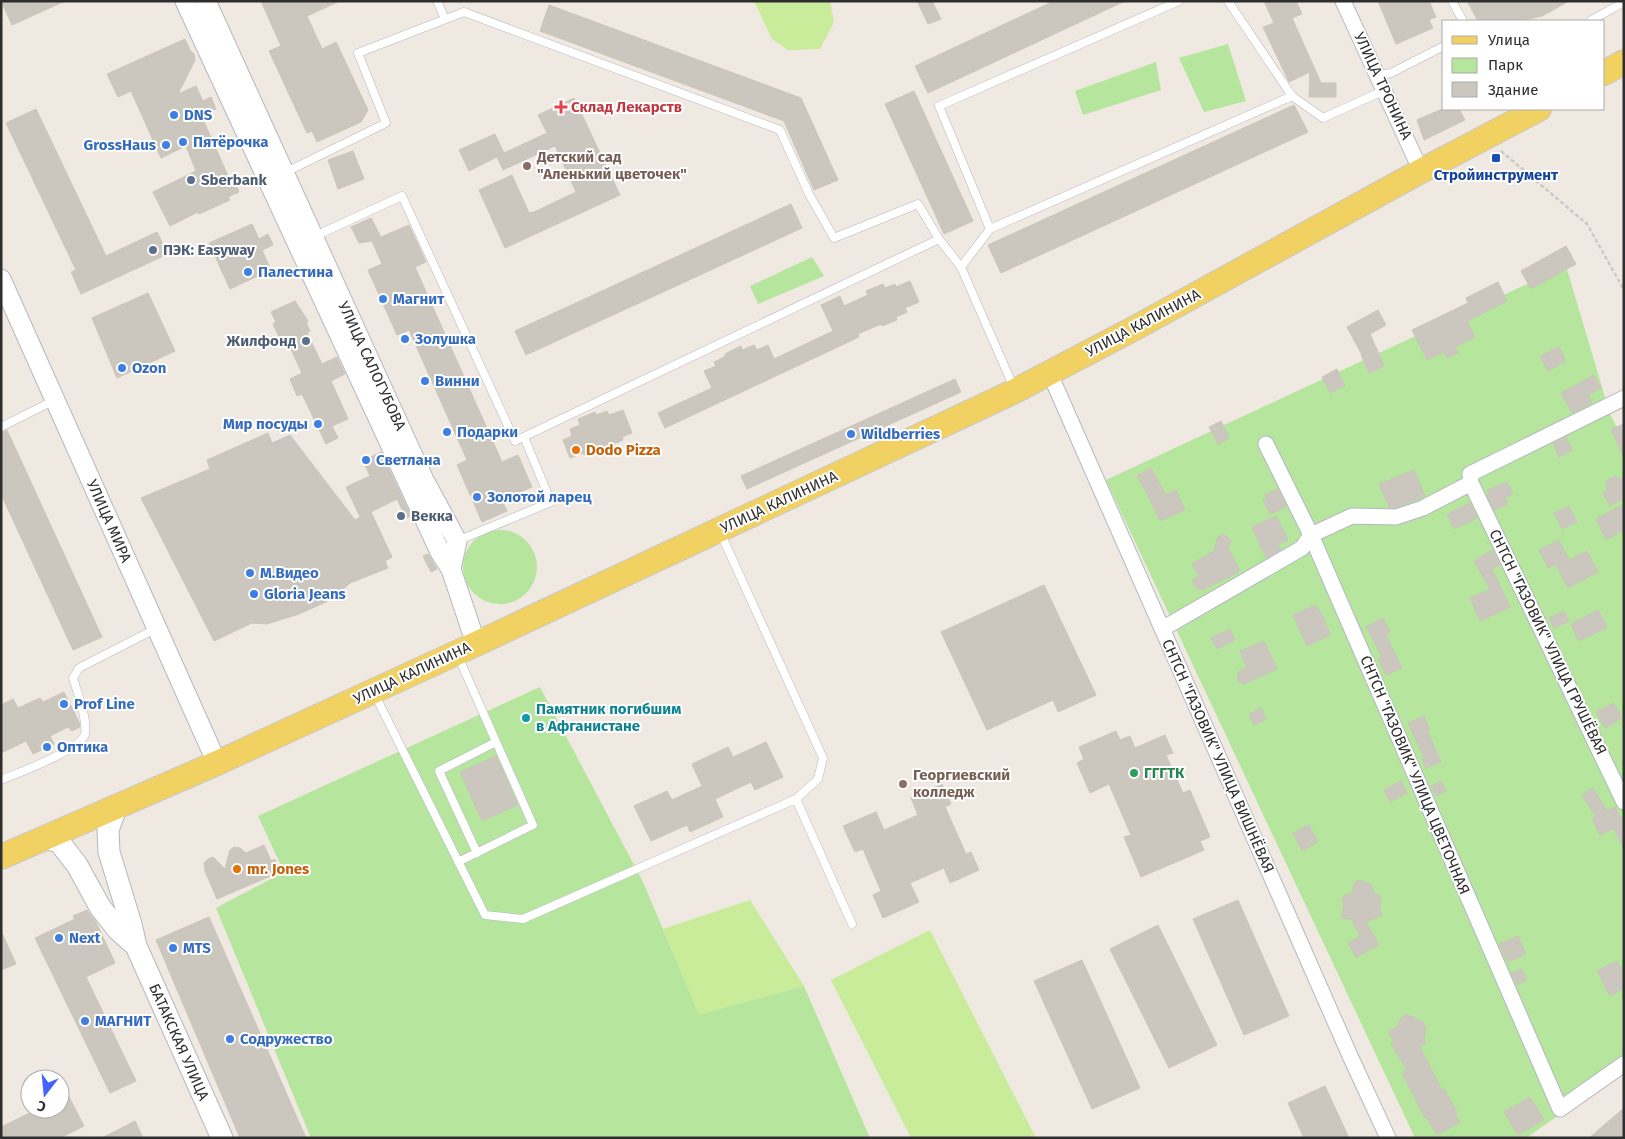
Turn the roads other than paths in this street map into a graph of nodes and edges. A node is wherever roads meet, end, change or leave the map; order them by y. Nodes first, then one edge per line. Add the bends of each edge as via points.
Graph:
1 (185, 1) edge
2 (206, 1) edge
3 (437, 1) edge
4 (1179, 1) edge
5 (1228, 1) edge
6 (1343, 1) edge
7 (1452, 1) edge
8 (1624, 2) edge
9 (445, 19) junction
10 (1462, 20) edge
11 (1592, 20) edge
12 (1442, 47) edge
13 (1624, 62) edge
14 (1605, 72) edge
15 (1379, 75) junction
16 (1385, 90) junction
17 (1292, 96) junction
18 (1536, 110) edge
19 (1422, 171) junction
20 (284, 173) junction
21 (990, 229) junction
22 (313, 237) junction
23 (939, 239) junction
24 (960, 267) junction
25 (1, 279) edge
26 (1050, 374) junction
27 (1015, 391) junction
28 (55, 400) junction
29 (1622, 404) edge
30 (1, 427) edge
31 (524, 437) junction
32 (1266, 444) dead end
33 (1471, 482) junction
34 (718, 530) junction
35 (1311, 535) junction
36 (457, 541) junction
37 (452, 569) junction
38 (157, 628) junction
39 (1162, 629) junction
40 (466, 648) junction
41 (373, 691) junction
42 (496, 742) junction
43 (217, 763) junction
44 (1, 780) edge
45 (796, 798) junction
46 (1624, 802) edge
47 (116, 808) junction
48 (47, 838) junction
49 (477, 853) junction
50 (1, 857) edge
51 (458, 862) junction
52 (852, 924) dead end
53 (136, 946) junction
54 (1624, 1064) edge
55 (222, 1138) edge
56 (1388, 1138) edge

1 - 37 street, УЛИЦА САЛОГУБОВА via 440,552
2 - 20 street, УЛИЦА САЛОГУБОВА
3 - 9 lane
4 - 21 lane via 939,106
5 - 17 lane
6 - 15 street, УЛИЦА ТРОНИНА
7 - 10 lane
8 - 11 lane
9 - 20 lane via 358,53 386,123
9 - 23 lane via 464,12 780,130 809,194 834,238 918,204
12 - 15 lane via 1391,73
13 - 14 main road
15 - 16 street, УЛИЦА ТРОНИНА
16 - 17 lane via 1323,118
16 - 19 street, УЛИЦА ТРОНИНА
17 - 21 lane
18 - 19 main road, УЛИЦА КАЛИНИНА via 1512,119
19 - 26 main road, УЛИЦА КАЛИНИНА
20 - 22 street, УЛИЦА САЛОГУБОВА
21 - 24 lane
22 - 31 lane via 402,196 515,441
22 - 36 street, УЛИЦА САЛОГУБОВА via 424,480
23 - 24 lane
23 - 31 lane
24 - 27 lane
25 - 28 street, УЛИЦА МИРА
26 - 27 main road, УЛИЦА КАЛИНИНА
26 - 39 street, СНТСН "ГАЗОВИК" УЛИЦА ВИШНЁВАЯ
27 - 34 main road, УЛИЦА КАЛИНИНА
28 - 30 lane
28 - 38 street, УЛИЦА МИРА
29 - 33 street via 1590,414 1470,474
31 - 36 lane via 551,502
32 - 35 street, СНТСН "ГАЗОВИК" УЛИЦА ЦВЕТОЧНАЯ
33 - 35 street via 1423,508 1396,517 1352,516
33 - 46 street, СНТСН "ГАЗОВИК" УЛИЦА ГРУШЁВАЯ
34 - 40 main road, УЛИЦА КАЛИНИНА
34 - 45 lane via 822,758 818,779
35 - 39 street via 1302,548
35 - 54 street, СНТСН "ГАЗОВИК" УЛИЦА ЦВЕТОЧНАЯ via 1560,1109
36 - 37 street
37 - 40 street
38 - 43 street, УЛИЦА МИРА
38 - 44 lane via 79,668 73,678 85,736 76,746
39 - 56 street, СНТСН "ГАЗОВИК" УЛИЦА ВИШНЁВАЯ
40 - 41 main road, УЛИЦА КАЛИНИНА
40 - 42 lane
41 - 43 main road, УЛИЦА КАЛИНИНА
41 - 51 lane
42 - 49 lane via 533,825
42 - 49 lane via 439,771
43 - 47 main road, УЛИЦА КАЛИНИНА
45 - 51 lane via 523,919 485,915
45 - 52 lane
47 - 48 main road, УЛИЦА КАЛИНИНА
47 - 53 main road, БАТАКСКАЯ УЛИЦА via 108,830 109,852
48 - 50 main road, УЛИЦА КАЛИНИНА
48 - 53 main road, БАТАКСКАЯ УЛИЦА via 60,843 77,865 100,908
49 - 51 lane
53 - 55 main road, БАТАКСКАЯ УЛИЦА

